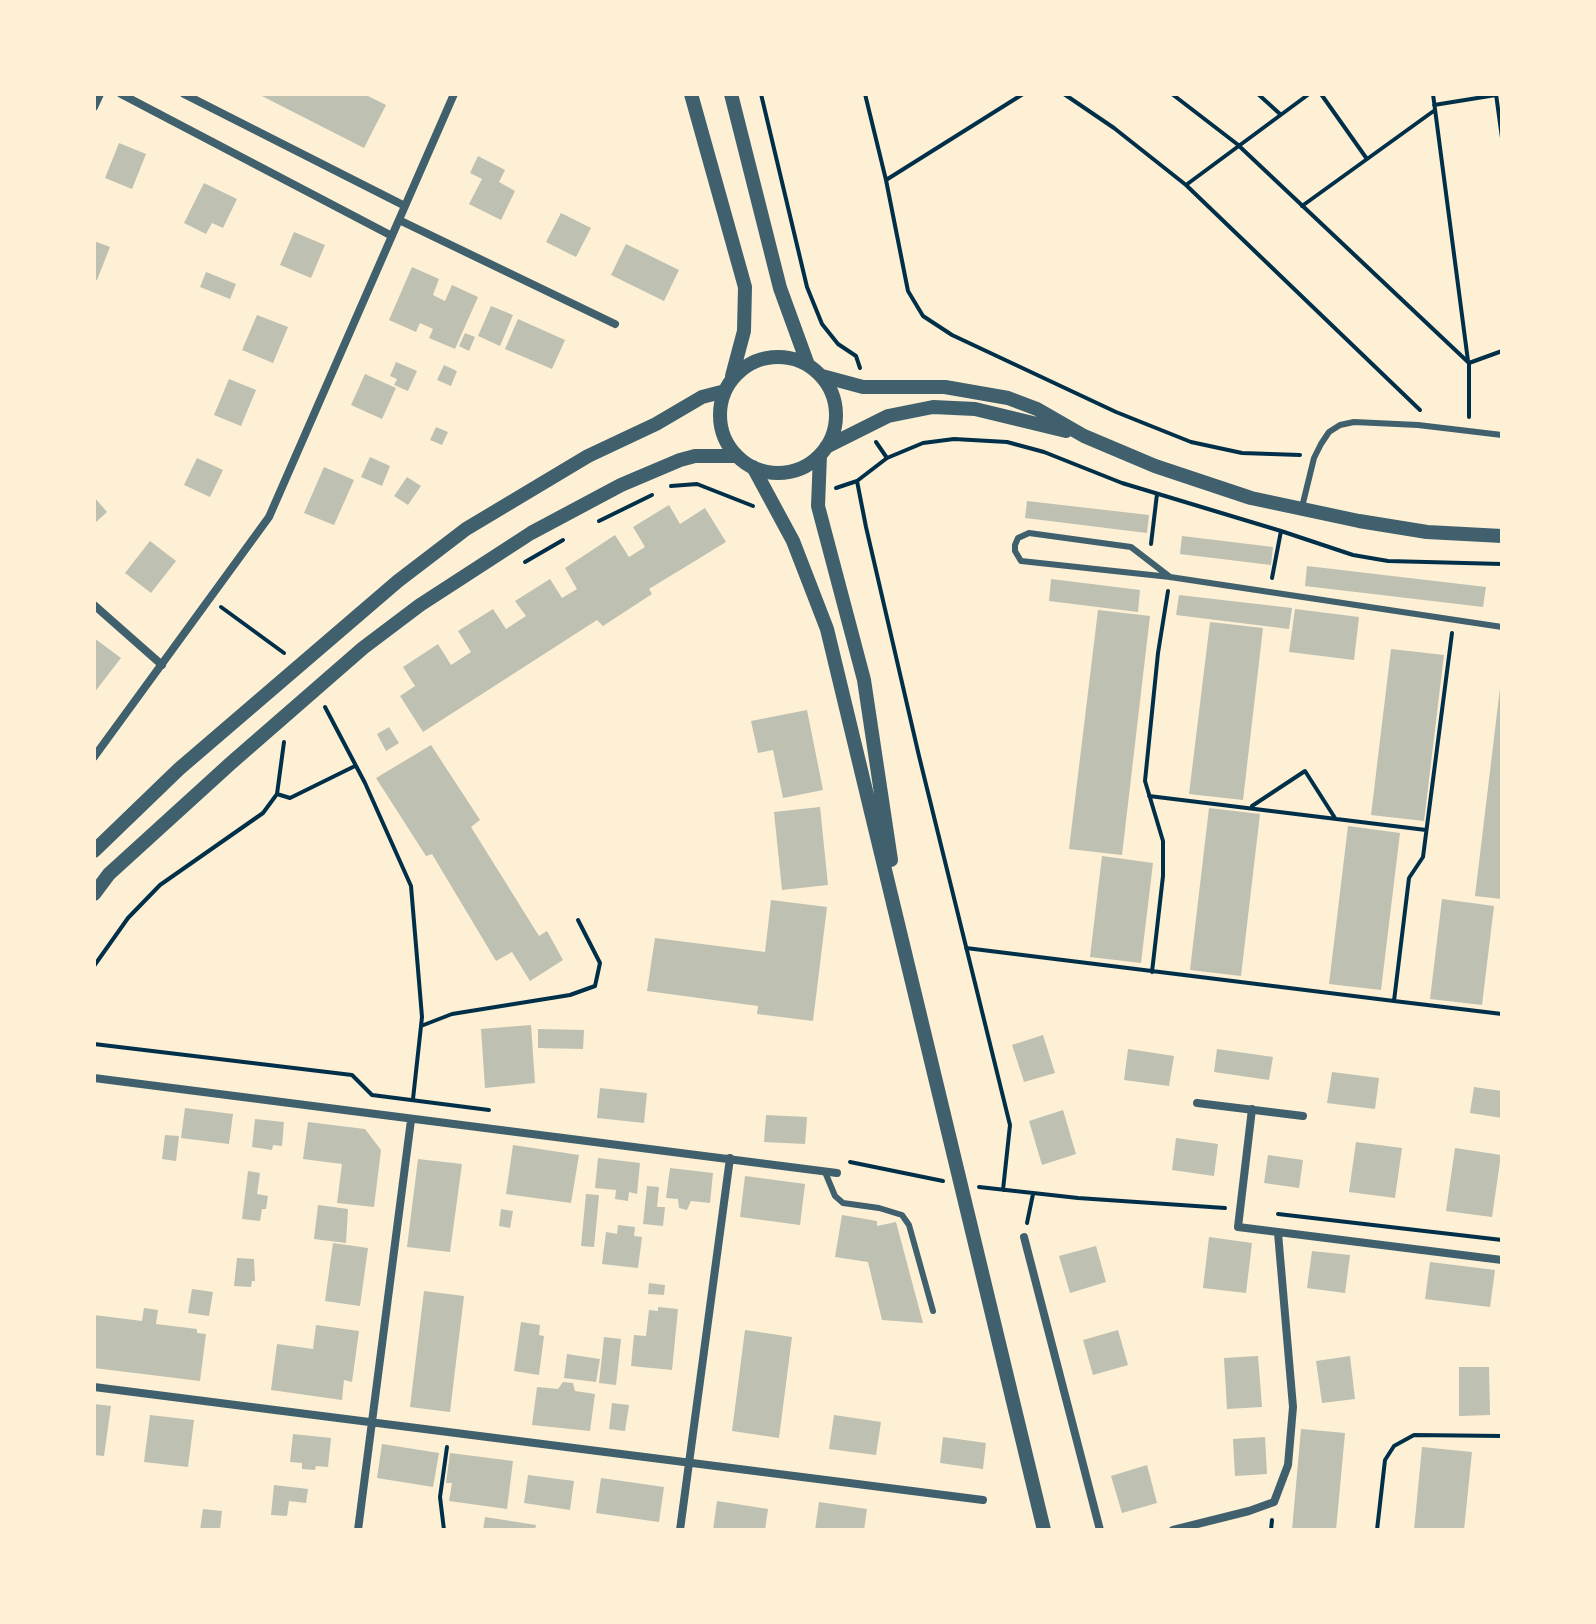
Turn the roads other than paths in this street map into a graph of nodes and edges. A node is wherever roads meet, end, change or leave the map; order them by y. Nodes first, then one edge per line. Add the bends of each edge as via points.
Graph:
1 (100, 94) edge
2 (121, 94) edge
3 (184, 94) edge
4 (691, 94) edge
5 (731, 94) edge
6 (451, 95) edge
7 (94, 107) edge
8 (405, 206) junction
9 (399, 220) junction
10 (392, 236) junction
11 (615, 324) dead end
12 (808, 365) junction
13 (822, 376) junction
14 (728, 386) junction
15 (1502, 435) edge
16 (1084, 436) junction
17 (823, 451) junction
18 (737, 456) junction
19 (753, 467) junction
20 (1301, 510) junction
21 (1502, 536) edge
22 (1170, 577) junction
23 (94, 605) edge
24 (1502, 627) edge
25 (162, 665) junction
26 (94, 757) edge
27 (94, 851) edge
28 (94, 894) edge
29 (901, 936) junction
30 (94, 1078) edge
31 (1197, 1103) dead end
32 (1252, 1109) junction
33 (1303, 1116) dead end
34 (411, 1120) junction
35 (730, 1158) junction
36 (825, 1172) junction
37 (837, 1173) dead end
38 (1278, 1233) junction
39 (1024, 1237) road end
40 (1502, 1260) edge
41 (933, 1311) dead end
42 (94, 1387) edge
43 (373, 1423) junction
44 (689, 1463) junction
45 (983, 1500) dead end
46 (358, 1530) edge
47 (680, 1530) edge
48 (1044, 1530) edge
49 (1100, 1530) edge
50 (1173, 1530) edge

1 - 7 street
2 - 10 street
3 - 8 street
4 - 14 street via 745,287 744,331
5 - 12 street via 780,288
6 - 8 street
8 - 9 street
9 - 10 street
9 - 11 street
10 - 25 street via 269,517
12 - 13 street
12 - 14 street via 772,357 749,365
13 - 16 street via 863,387 945,387 1008,398
13 - 17 street via 836,411
14 - 18 street via 721,425
14 - 27 street via 588,456 466,529 179,769
15 - 20 lane via 1418,425 1340,425 1329,432 1314,458
16 - 17 street via 955,407 909,410
16 - 20 street via 1174,474
17 - 19 street via 789,472
17 - 29 street via 817,495 821,520 864,680
18 - 19 street
18 - 28 street via 695,456 635,478 531,533 420,605 231,763 109,874
19 - 29 street via 793,541 827,629
20 - 21 street via 1427,532
22 - 22 lane via 1131,547 1029,533 1015,545 1021,561
22 - 24 lane
23 - 25 street
25 - 26 street
29 - 48 street
30 - 34 street
31 - 32 street
32 - 33 street
32 - 38 street via 1238,1227
34 - 35 street
34 - 43 street
35 - 36 street
35 - 44 street
36 - 37 street
36 - 41 lane via 843,1203 902,1215
38 - 40 street
38 - 50 street via 1293,1407 1288,1465 1274,1502
39 - 49 street
42 - 43 street
43 - 44 street
43 - 46 street
44 - 45 street
44 - 47 street

